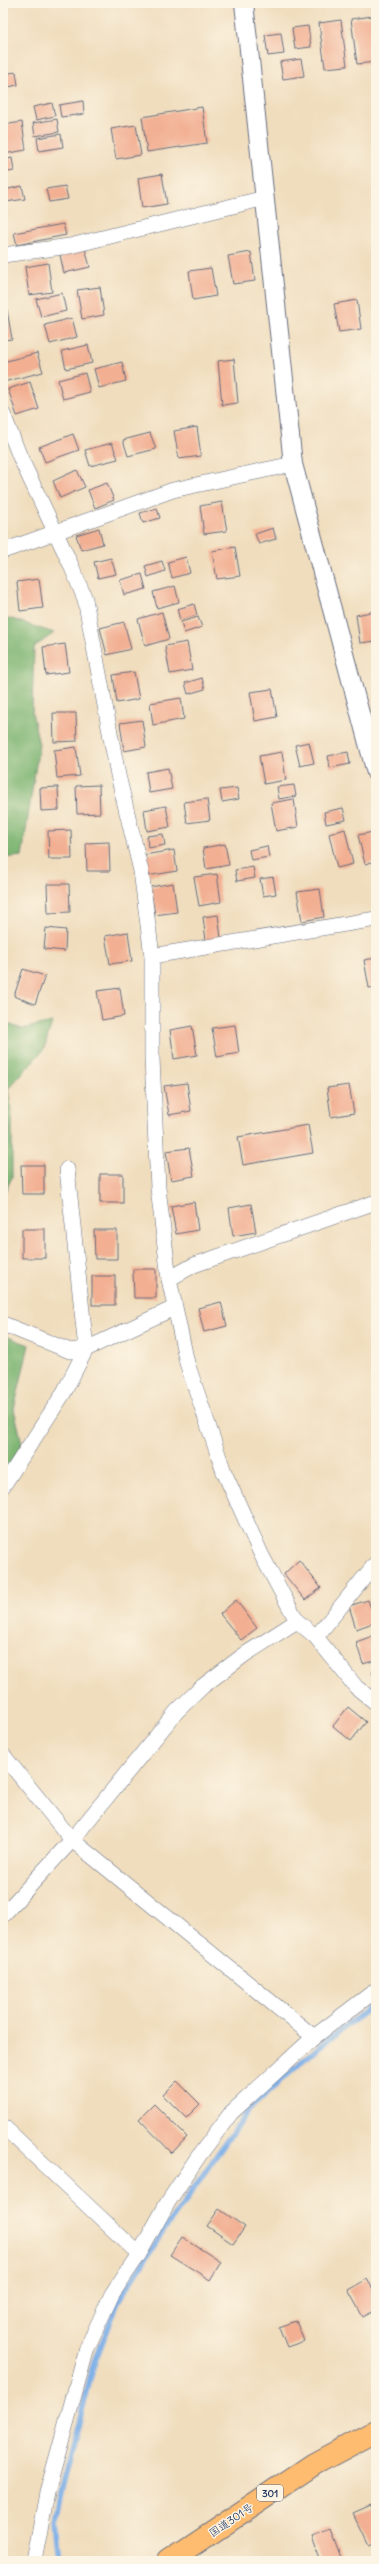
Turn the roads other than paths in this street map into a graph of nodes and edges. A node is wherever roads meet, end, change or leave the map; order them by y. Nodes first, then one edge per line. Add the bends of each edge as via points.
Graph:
1 (244, 3) edge
2 (265, 198) junction
3 (3, 255) edge
4 (3, 414) edge
5 (293, 464) junction
6 (57, 533) junction
7 (3, 551) edge
8 (376, 773) edge
9 (376, 919) edge
10 (152, 956) junction
11 (67, 1169) dead end
12 (376, 1202) edge
13 (169, 1279) junction
14 (174, 1308) junction
15 (3, 1324) edge
16 (86, 1349) junction
17 (3, 1486) edge
18 (376, 1563) edge
19 (297, 1621) junction
20 (316, 1637) junction
21 (376, 1703) edge
22 (3, 1755) edge
23 (72, 1840) junction
24 (3, 1915) edge
25 (376, 1990) edge
26 (314, 2038) junction
27 (3, 2126) edge
28 (139, 2254) junction
29 (376, 2431) edge
30 (34, 2561) edge
31 (168, 2561) edge

1 - 2 street
2 - 3 street via 70,246
2 - 5 street
4 - 6 street
5 - 6 street via 173,490
5 - 8 street
6 - 7 street
6 - 10 street via 85,599 118,775 141,870
9 - 10 street
10 - 13 street via 152,1058 158,1188
11 - 16 street
12 - 13 street via 194,1265
13 - 14 street
14 - 16 street
14 - 19 street via 180,1322 187,1363 224,1472 262,1556
15 - 16 street via 70,1351
16 - 17 street via 63,1394
18 - 20 street
19 - 20 street
19 - 23 street via 232,1664 203,1686 177,1711
20 - 21 street via 356,1687
22 - 23 street
23 - 24 street
23 - 26 street
25 - 26 street
26 - 28 street via 230,2113 172,2196
27 - 28 street
28 - 30 street via 112,2294 87,2348 47,2493
29 - 31 highway, 国道301号 / 301 via 314,2464

